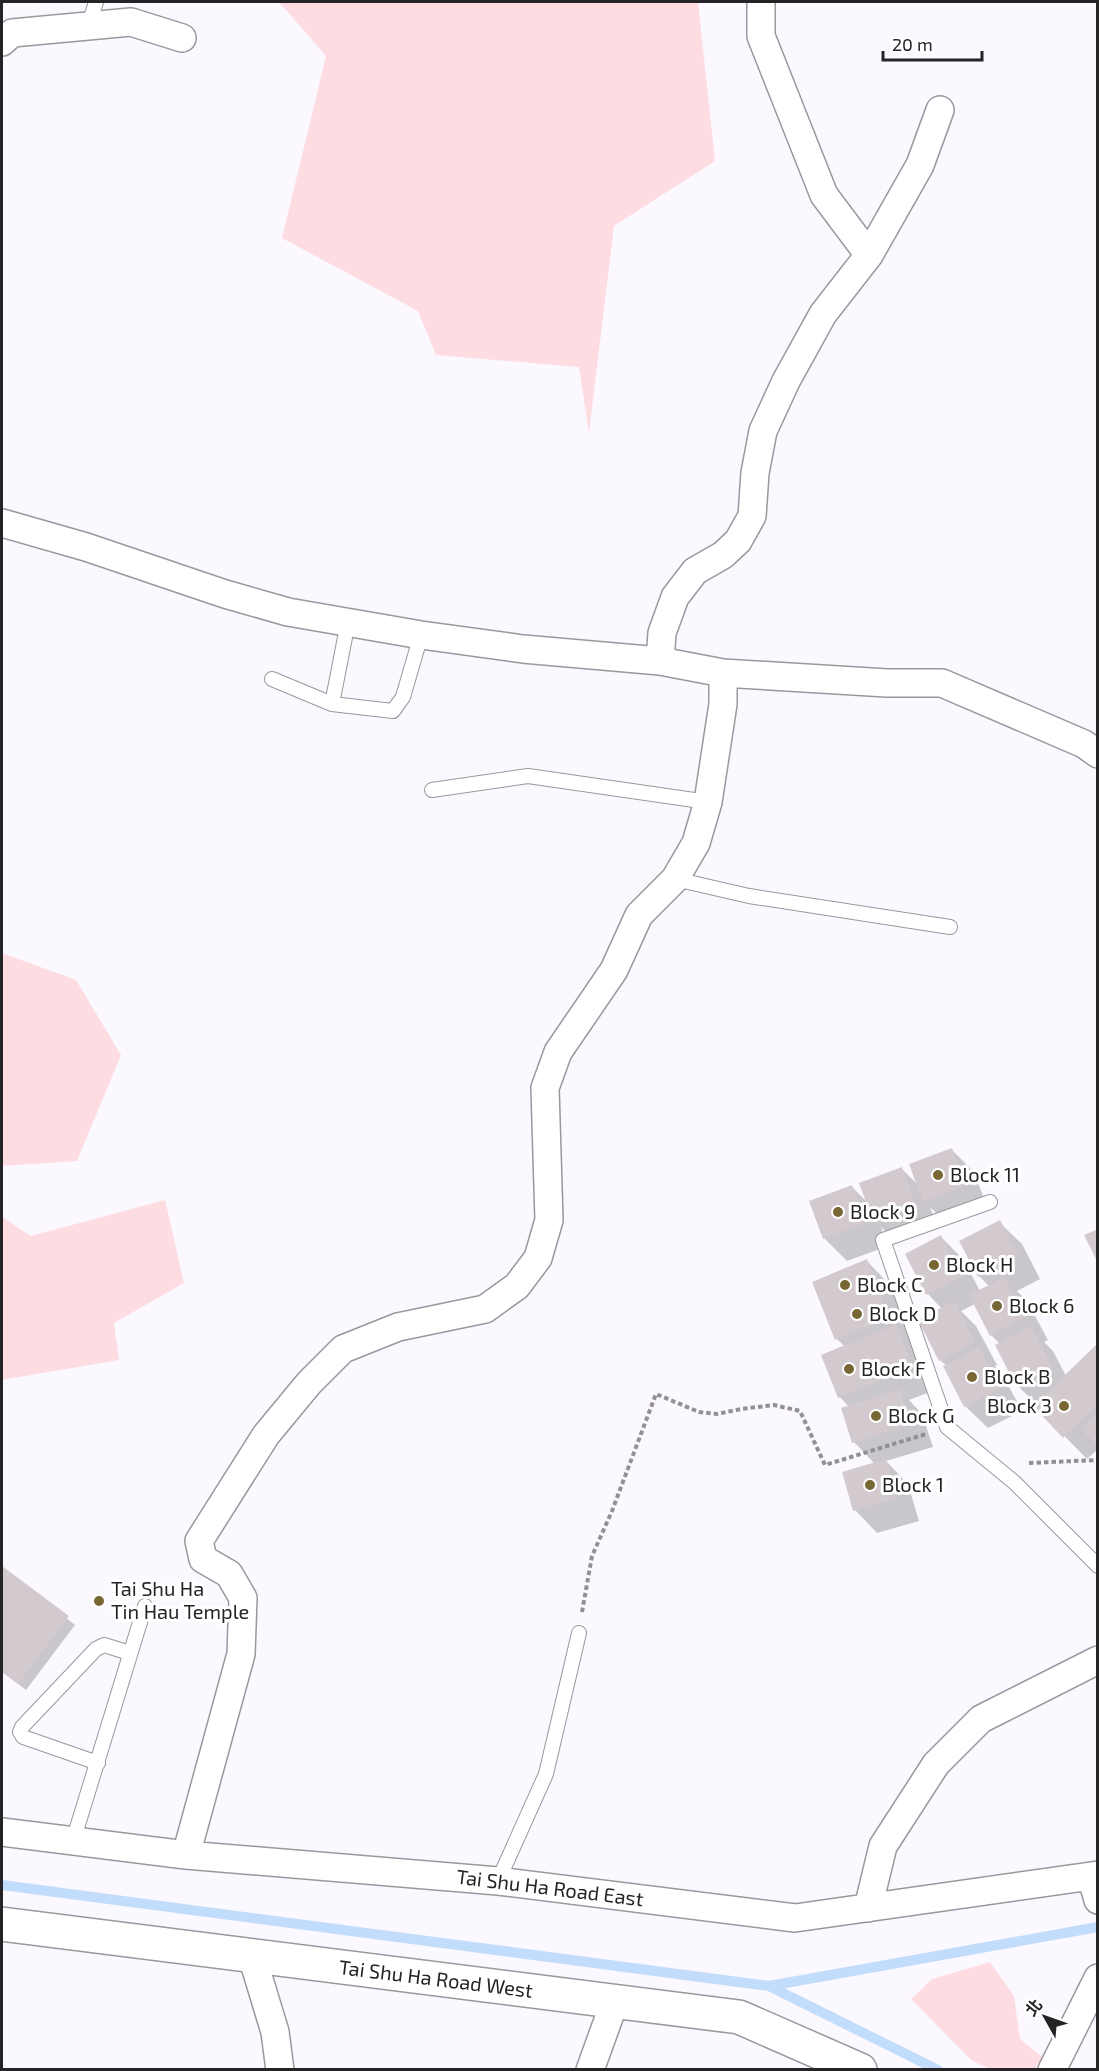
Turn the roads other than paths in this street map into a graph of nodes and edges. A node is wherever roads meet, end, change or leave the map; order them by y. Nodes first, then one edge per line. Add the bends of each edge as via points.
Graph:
1 (761, 2) edge
2 (92, 14) edge
3 (182, 38) dead end
4 (2, 42) edge
5 (940, 110) dead end
6 (869, 255) junction
7 (2, 523) edge
8 (348, 622) junction
9 (421, 635) junction
10 (660, 661) junction
11 (723, 673) junction
12 (272, 679) dead end
13 (332, 704) junction
14 (1098, 754) edge
15 (432, 789) dead end
16 (708, 802) junction
17 (675, 879) junction
18 (950, 927) dead end
19 (990, 1202) dead end
20 (1098, 1566) edge
21 (145, 1606) dead end
22 (579, 1633) road end
23 (130, 1653) junction
24 (1098, 1660) edge
25 (98, 1763) junction
26 (2, 1832) edge
27 (73, 1841) junction
28 (186, 1855) junction
29 (498, 1881) junction
30 (1095, 1885) edge
31 (868, 1908) junction
32 (2, 1924) edge
33 (252, 1956) junction
34 (1098, 1978) edge
35 (615, 2001) junction
36 (1054, 2069) edge
37 (280, 2070) edge
38 (591, 2070) edge
39 (860, 2070) edge

1 - 6 street via 761,36 824,195
2 - 3 street
2 - 4 street via 12,33
5 - 6 street via 920,165
6 - 10 street via 823,314 786,381 763,431 752,516 738,541 695,571 675,597 662,633
7 - 8 street via 225,594 288,612
8 - 9 street
8 - 13 lane
9 - 10 street
9 - 13 lane via 403,697 393,711
10 - 11 street
11 - 14 street via 942,683 1036,722
11 - 16 street via 723,704
12 - 13 lane
15 - 16 lane via 528,776
16 - 17 street via 696,843
17 - 18 lane via 749,896
17 - 28 street via 639,915 614,970 558,1052 545,1088 549,1220 538,1258 517,1286 485,1309 398,1327 343,1349 266,1435 199,1541 203,1559 229,1574 243,1598 241,1654
19 - 20 lane via 883,1240 947,1427 1014,1482
21 - 23 lane
22 - 29 lane via 546,1774
23 - 25 lane
23 - 25 lane via 104,1645 96,1649 20,1732 23,1737
24 - 31 street via 981,1719 936,1764 883,1846
25 - 27 lane
26 - 27 street, Tai Shu Ha Road East
27 - 28 street, Tai Shu Ha Road East
28 - 29 street, Tai Shu Ha Road East
29 - 31 street, Tai Shu Ha Road East via 795,1918
30 - 31 street, Tai Shu Ha Road East
32 - 33 street, Tai Shu Ha Road West
33 - 35 street, Tai Shu Ha Road West
33 - 37 street via 275,2032
34 - 36 street
35 - 38 street
35 - 39 street, Tai Shu Ha Road West via 739,2017

